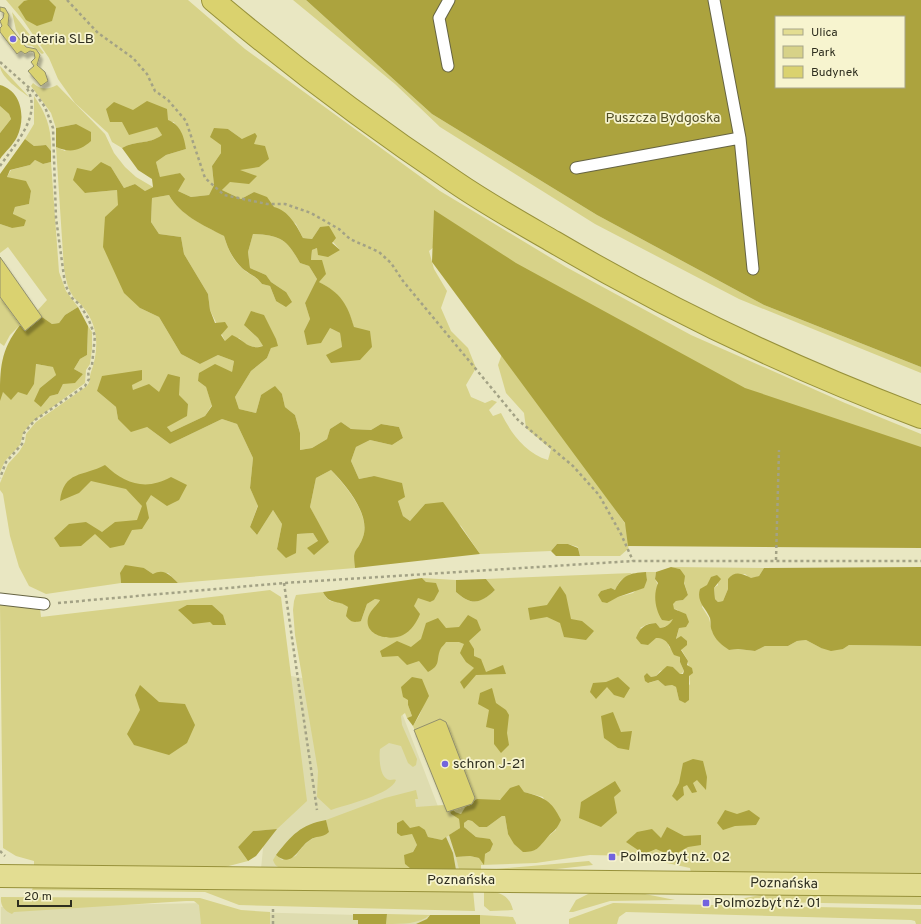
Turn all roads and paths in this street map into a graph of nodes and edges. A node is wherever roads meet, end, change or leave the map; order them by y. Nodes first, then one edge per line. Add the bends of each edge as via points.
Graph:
1 (67, 0) edge
2 (213, 0) edge
3 (449, 0) edge
4 (714, 0) edge
5 (0, 62) edge
6 (448, 66) dead end
7 (23, 84) junction
8 (740, 138) junction
9 (0, 166) edge
10 (576, 168) dead end
11 (753, 269) dead end
12 (921, 417) edge
13 (779, 450) dead end
14 (0, 478) edge
15 (776, 560) junction
16 (633, 561) junction
17 (921, 561) edge
18 (284, 582) junction
19 (0, 599) edge
20 (44, 604) joint
21 (317, 810) dead end
22 (0, 876) edge
23 (921, 885) edge
24 (273, 909) dead end
25 (273, 924) edge

1 - 16 path via 98,33 133,58 147,74 155,91 168,100 186,121 205,178 224,195 267,204 285,204 311,213 350,238 379,252 391,263 518,420 573,466 599,494
2 - 12 highway via 276,53 455,183 538,233 706,324 775,357
3 - 6 lane via 439,18
4 - 8 lane
5 - 7 path
7 - 9 path via 32,102 32,113
7 - 14 path via 34,92 45,107 52,128 56,218 65,284 71,297 88,318 95,336 92,365 85,386 35,420 24,433 22,444 6,462
8 - 10 lane
8 - 11 lane
13 - 15 path
15 - 16 path
15 - 17 path
16 - 18 path
18 - 20 path
18 - 21 path
19 - 20 lane
22 - 23 main road, Poznańska
24 - 25 path

